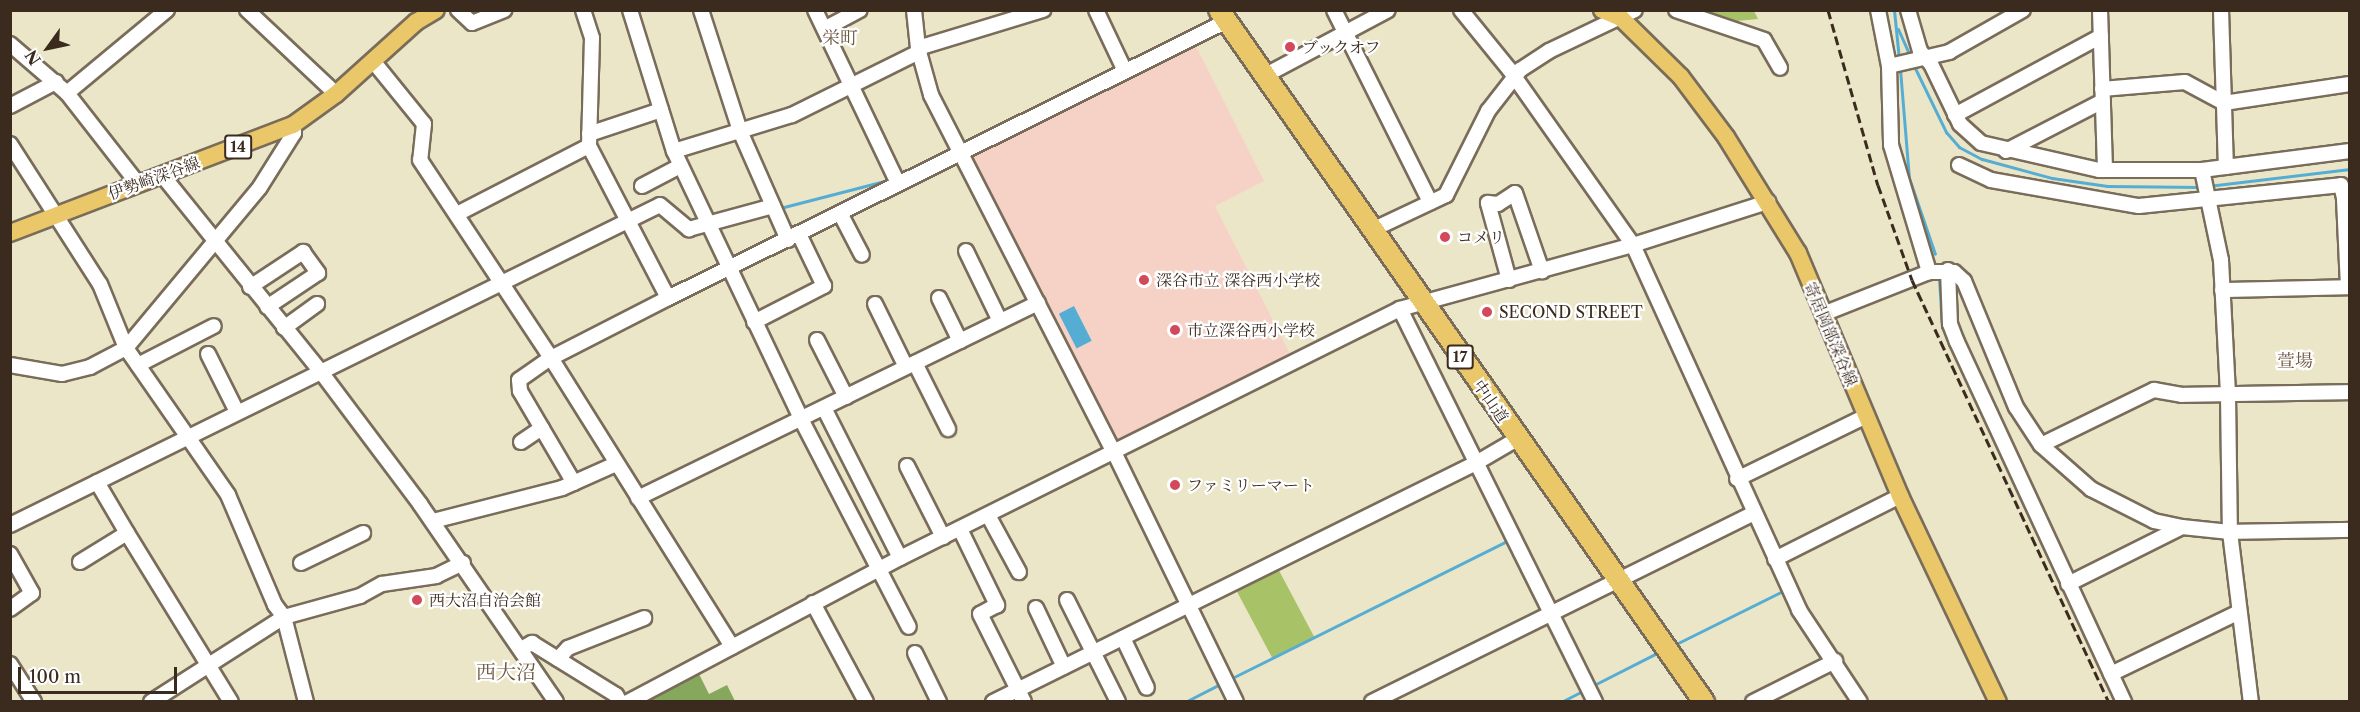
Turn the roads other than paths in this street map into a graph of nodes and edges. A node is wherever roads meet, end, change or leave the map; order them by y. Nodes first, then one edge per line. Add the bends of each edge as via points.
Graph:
1 (167, 10) edge
2 (247, 10) edge
3 (436, 10) edge
4 (458, 10) edge
5 (505, 10) edge
6 (583, 10) edge
7 (630, 10) edge
8 (701, 10) edge
9 (815, 10) edge
10 (860, 10) edge
11 (914, 10) edge
12 (1043, 10) edge
13 (1096, 10) edge
14 (1334, 10) edge
15 (1388, 10) edge
16 (1461, 10) edge
17 (1602, 10) edge
18 (1676, 10) edge
19 (1878, 10) edge
20 (1908, 10) edge
21 (2023, 10) edge
22 (2100, 10) edge
23 (2221, 10) edge
24 (1628, 14) edge
25 (417, 16) edge
26 (1223, 16) edge
27 (826, 28) junction
28 (1346, 34) junction
29 (2101, 36) junction
30 (10, 44) edge
31 (918, 50) junction
32 (373, 61) junction
33 (1906, 63) junction
34 (1780, 68) dead end
35 (1125, 71) junction
36 (1264, 76) junction
37 (1514, 77) junction
38 (56, 82) junction
39 (852, 83) junction
40 (2349, 84) edge
41 (67, 93) junction
42 (336, 94) junction
43 (2102, 95) junction
44 (2224, 103) junction
45 (10, 106) edge
46 (661, 110) junction
47 (1955, 115) junction
48 (293, 125) junction
49 (740, 131) junction
50 (589, 140) junction
51 (10, 144) edge
52 (674, 151) junction
53 (2006, 151) junction
54 (2349, 151) edge
55 (961, 152) junction
56 (1959, 165) dead end
57 (681, 166) junction
58 (2226, 167) junction
59 (2105, 170) junction
60 (2203, 172) junction
61 (163, 176) junction
62 (898, 183) junction
63 (138, 184) junction
64 (642, 186) dead end
65 (2347, 198) edge
66 (2208, 199) junction
67 (1430, 202) junction
68 (1768, 202) junction
69 (773, 206) junction
70 (840, 213) junction
71 (57, 214) junction
72 (457, 214) junction
73 (628, 221) junction
74 (707, 225) junction
75 (1372, 230) junction
76 (10, 233) edge
77 (794, 237) junction
78 (2348, 241) edge
79 (213, 243) junction
80 (1634, 245) junction
81 (966, 251) dead end
82 (862, 255) dead end
83 (727, 268) junction
84 (1948, 270) junction
85 (1542, 271) junction
86 (1929, 272) junction
87 (1509, 280) junction
88 (501, 286) junction
89 (250, 287) junction
90 (2349, 287) edge
91 (2222, 291) junction
92 (668, 298) junction
93 (939, 298) dead end
94 (1422, 302) junction
95 (875, 303) dead end
96 (1038, 303) junction
97 (317, 304) dead end
98 (267, 307) junction
99 (1400, 309) junction
100 (1823, 314) junction
101 (1000, 321) junction
102 (754, 322) junction
103 (214, 326) dead end
104 (284, 328) junction
105 (818, 340) dead end
106 (960, 341) junction
107 (126, 348) junction
108 (208, 354) dead end
109 (551, 358) junction
110 (10, 365) edge
111 (138, 365) junction
112 (910, 365) junction
113 (321, 372) junction
114 (2349, 392) edge
115 (2228, 395) junction
116 (846, 397) junction
117 (824, 408) junction
118 (237, 412) junction
119 (1866, 416) junction
120 (801, 419) junction
121 (542, 428) junction
122 (948, 429) dead end
123 (187, 436) junction
124 (1517, 439) junction
125 (521, 442) dead end
126 (2041, 445) junction
127 (1114, 453) junction
128 (1476, 463) junction
129 (616, 464) junction
130 (908, 466) dead end
131 (1737, 479) junction
132 (97, 482) junction
133 (574, 483) junction
134 (1900, 496) junction
135 (638, 498) junction
136 (1753, 514) junction
137 (988, 515) junction
138 (433, 521) junction
139 (10, 525) edge
140 (2182, 527) junction
141 (960, 529) junction
142 (2349, 530) edge
143 (2230, 531) junction
144 (127, 532) junction
145 (363, 533) dead end
146 (943, 537) junction
147 (10, 554) edge
148 (900, 558) junction
149 (1776, 559) junction
150 (80, 562) dead end
151 (301, 563) dead end
152 (463, 563) junction
153 (880, 569) junction
154 (1019, 572) dead end
155 (1618, 581) junction
156 (2068, 584) junction
157 (1067, 600) dead end
158 (813, 603) junction
159 (1189, 606) junction
160 (1036, 608) dead end
161 (10, 609) edge
162 (2239, 612) junction
163 (1551, 613) junction
164 (284, 617) junction
165 (644, 618) dead end
166 (909, 627) dead end
167 (1123, 638) junction
168 (732, 647) junction
169 (521, 649) junction
170 (1094, 652) junction
171 (915, 653) dead end
172 (558, 659) junction
173 (1835, 661) junction
174 (10, 663) edge
175 (209, 665) junction
176 (1064, 667) junction
177 (2111, 674) junction
178 (1147, 688) dead end
179 (1021, 695) edge
180 (227, 700) edge
181 (34, 702) edge
182 (151, 702) edge
183 (306, 702) edge
184 (556, 702) edge
185 (620, 702) edge
186 (628, 702) edge
187 (866, 702) edge
188 (939, 702) edge
189 (993, 702) edge
190 (1118, 702) edge
191 (1236, 702) edge
192 (1372, 702) edge
193 (1594, 702) edge
194 (1704, 702) edge
195 (1753, 702) edge
196 (1860, 702) edge
197 (1998, 702) edge
198 (2124, 702) edge
199 (2251, 702) edge

1 - 41 street
2 - 42 street
3 - 25 main road, 伊勢崎深谷線 / 14
4 - 5 street via 472,22
6 - 50 street via 592,38
7 - 46 street
8 - 49 street
9 - 27 street
10 - 27 street
11 - 31 street
12 - 31 street
13 - 35 street
14 - 28 street
15 - 28 street
16 - 37 street
17 - 24 main road, 寄居岡部深谷線
18 - 34 street via 1764,40
19 - 33 street
20 - 33 street
21 - 33 street via 1949,52
22 - 29 street
23 - 44 street
24 - 37 street via 1548,51
24 - 68 main road, 寄居岡部深谷線 via 1726,137
25 - 32 main road, 伊勢崎深谷線 / 14
26 - 35 street
26 - 36 highway, 中山道 / 17
27 - 39 street
28 - 36 street
28 - 67 street
29 - 43 street
29 - 47 street
30 - 38 street
31 - 39 street
31 - 55 street via 931,95
32 - 42 main road, 伊勢崎深谷線 / 14
32 - 72 street via 424,124 420,160
33 - 47 street
33 - 86 street via 1891,145
35 - 55 street
36 - 75 highway, 中山道 / 17
37 - 67 street via 1483,120 1446,195
37 - 80 street
38 - 41 street
38 - 45 street
39 - 49 street via 792,115
39 - 62 street
40 - 44 street
41 - 63 street
42 - 48 main road, 伊勢崎深谷線 / 14
43 - 44 street via 2185,82
43 - 53 street
43 - 59 street
44 - 58 street
46 - 50 street
46 - 52 street
47 - 53 street via 1981,143
48 - 61 main road, 伊勢崎深谷線 / 14
48 - 79 street via 294,133 260,187
49 - 52 street
49 - 69 street
50 - 72 street
50 - 73 street
51 - 71 street
52 - 57 street
53 - 59 street
54 - 58 street
55 - 62 street
55 - 96 street
56 - 66 street via 1991,180 2139,206
57 - 64 street
57 - 74 street
58 - 60 street
59 - 60 street
60 - 66 street
61 - 63 main road, 伊勢崎深谷線 / 14
61 - 79 street
62 - 70 street
63 - 71 main road, 伊勢崎深谷線 / 14
65 - 66 street via 2341,184
65 - 78 street
66 - 91 street
67 - 75 street
68 - 80 street
68 - 100 main road, 寄居岡部深谷線 via 1798,253
69 - 74 street
69 - 77 street
70 - 77 street
70 - 82 street
71 - 76 main road, 伊勢崎深谷線 / 14
71 - 107 street via 100,284
72 - 88 street
73 - 74 street via 660,205 689,229
73 - 88 street
73 - 92 street
74 - 83 street
75 - 94 highway, 中山道 / 17
77 - 83 street
77 - 102 street via 824,286
78 - 90 street
79 - 89 street
79 - 107 street
80 - 85 street
80 - 131 street
81 - 101 street
83 - 92 street
83 - 102 street
84 - 86 street
84 - 126 street via 1964,282 2016,407
84 - 156 street via 1950,324
85 - 87 street
85 - 87 street via 1515,192 1498,204 1488,203
86 - 100 street
87 - 94 street
88 - 109 street
88 - 113 street
89 - 98 street
89 - 98 street via 303,252 318,273
90 - 91 street
91 - 115 street
92 - 109 street
93 - 106 street
94 - 99 street
94 - 124 highway, 中山道 / 17
95 - 112 street
96 - 101 street
96 - 127 street
97 - 104 street
98 - 104 street
99 - 127 street
99 - 128 street
100 - 119 main road, 寄居岡部深谷線
101 - 106 street
102 - 120 street
103 - 111 street
104 - 113 street
105 - 116 street
106 - 112 street
107 - 110 street via 90,367 62,374
107 - 111 street
108 - 118 street
109 - 121 street via 519,380 520,391
109 - 129 street
111 - 123 street
112 - 116 street
112 - 122 street
113 - 118 street
113 - 138 street
114 - 115 street
115 - 126 street via 2182,395 2154,390
115 - 143 street
116 - 117 street
117 - 120 street
117 - 148 street
118 - 123 street
119 - 131 street
119 - 134 main road, 寄居岡部深谷線
120 - 135 street
120 - 153 street
121 - 125 street
121 - 133 street
123 - 132 street
123 - 164 street via 228,495 275,605
124 - 128 street
124 - 155 highway, 中山道 / 17
126 - 140 street via 2091,489 2119,506 2154,521
127 - 137 street
127 - 159 street
128 - 159 street
128 - 163 street
129 - 133 street
129 - 135 street
130 - 146 street
131 - 136 street
132 - 139 street
132 - 144 street
133 - 138 street
134 - 149 street
134 - 197 main road, 寄居岡部深谷線
135 - 168 street
136 - 149 street
136 - 155 street
137 - 141 street
137 - 154 street
138 - 152 street
140 - 143 street
140 - 156 street
141 - 146 street
141 - 179 street via 997,604 980,614
142 - 143 street
143 - 162 street
144 - 150 street
144 - 175 street
145 - 151 street
146 - 148 street
147 - 161 street via 33,593
148 - 153 street
149 - 173 street via 1798,610
152 - 164 street via 436,576 382,584 360,596
152 - 169 street
153 - 158 street
153 - 166 street
155 - 163 street
155 - 194 highway, 中山道 / 17
156 - 177 street
157 - 170 street
158 - 168 street
158 - 187 street
159 - 167 street
159 - 191 street
160 - 176 street
162 - 177 street
162 - 199 street
163 - 192 street
163 - 193 street
164 - 175 street
164 - 183 street
165 - 172 street via 568,648
167 - 170 street
167 - 178 street
168 - 186 street
169 - 172 street via 532,643
169 - 184 street
170 - 176 street
170 - 190 street
171 - 188 street
172 - 185 street via 616,695
173 - 195 street
173 - 196 street
174 - 181 street
175 - 180 street
175 - 182 street
176 - 179 street
177 - 198 street
179 - 189 street

